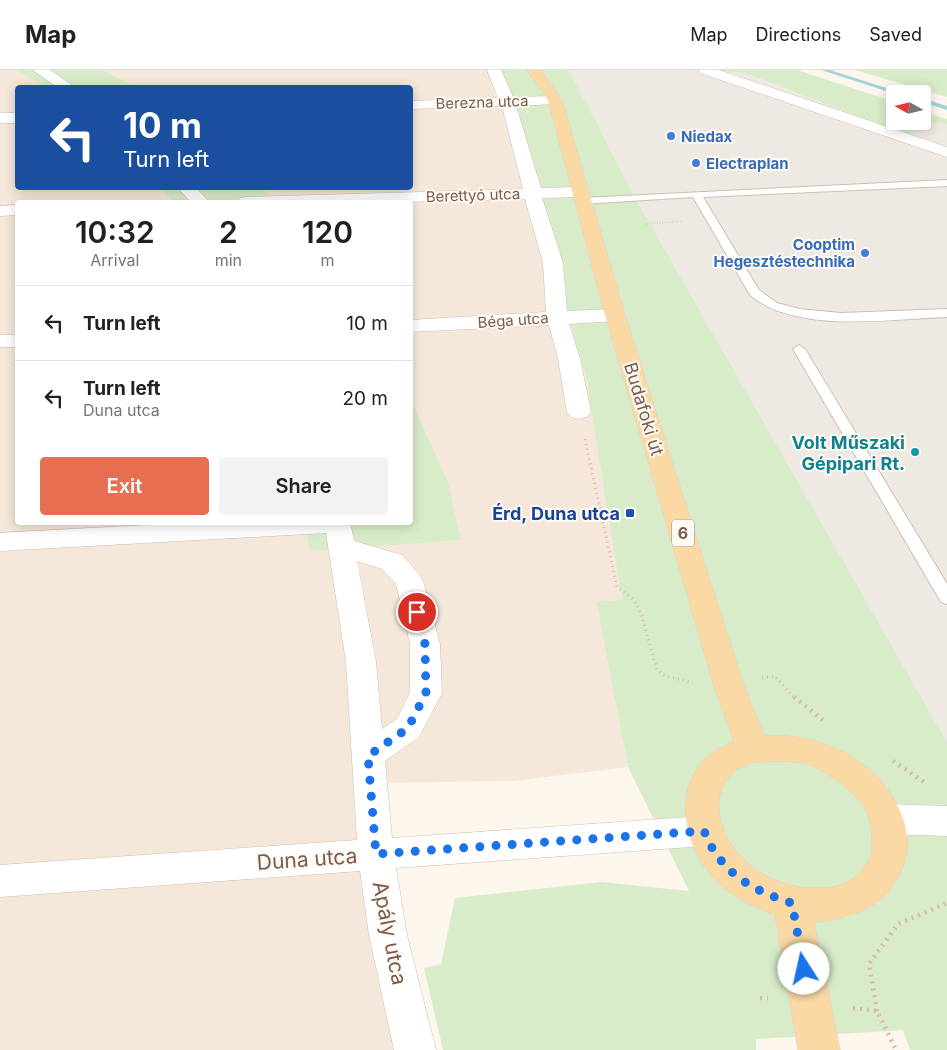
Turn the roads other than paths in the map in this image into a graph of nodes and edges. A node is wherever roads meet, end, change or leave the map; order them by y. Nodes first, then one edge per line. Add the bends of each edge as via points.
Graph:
1 (40, 70) edge
2 (494, 70) edge
3 (534, 70) edge
4 (704, 70) edge
5 (64, 85) edge
6 (555, 100) junction
7 (507, 102) junction
8 (413, 105) edge
9 (0, 118) edge
10 (15, 118) edge
11 (947, 152) edge
12 (947, 183) edge
13 (189, 190) edge
14 (532, 194) junction
15 (696, 194) junction
16 (581, 197) junction
17 (198, 200) edge
18 (318, 200) edge
19 (15, 210) edge
20 (0, 211) edge
21 (947, 313) edge
22 (615, 315) junction
23 (557, 317) junction
24 (413, 326) edge
25 (0, 341) edge
26 (15, 341) edge
27 (799, 349) dead end
28 (579, 412) road end
29 (339, 531) edge
30 (0, 542) edge
31 (947, 598) edge
32 (753, 750) junction
33 (368, 756) junction
34 (887, 819) junction
35 (947, 822) edge
36 (704, 831) junction
37 (376, 854) junction
38 (0, 881) edge
39 (792, 903) junction
40 (414, 1050) edge
41 (819, 1050) edge

1 - 5 street
2 - 7 street
3 - 6 main road, Budafoki út / 6
4 - 11 street
6 - 7 street, Berezna utca
6 - 16 main road, Budafoki út / 6
7 - 8 street, Berezna utca
7 - 14 street via 532,183
9 - 10 street
12 - 15 lane
13 - 17 street
14 - 16 street, Berettyó utca
14 - 18 street, Berettyó utca
14 - 23 street via 553,263
15 - 16 lane
15 - 21 lane via 754,292 763,300 780,308 844,316
16 - 22 main road, Budafoki út / 6
19 - 20 street
22 - 23 street, Béga utca
22 - 32 main road, Budafoki út / 6 via 728,683
23 - 24 street, Béga utca
23 - 28 street
25 - 26 street
27 - 31 lane
29 - 30 street
29 - 33 street, Apály utca via 361,662
29 - 33 street via 392,562 409,581 425,644 426,693 408,728
32 - 34 main road via 805,751 831,761 855,776 874,794
32 - 36 main road via 726,760 709,779 700,802
33 - 37 street, Apály utca
34 - 35 street
34 - 39 main road via 891,844 887,867 874,885 851,900 821,905
36 - 37 street, Duna utca
36 - 39 main road via 716,855 735,876 764,894
37 - 38 street, Duna utca
37 - 40 street, Apály utca via 388,935
39 - 41 main road

